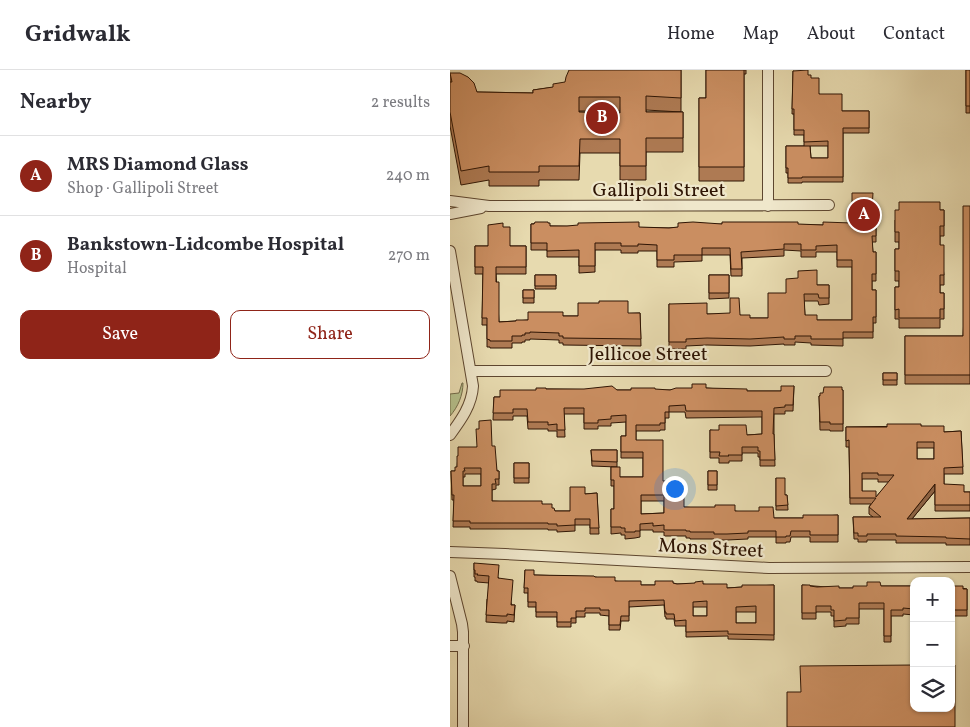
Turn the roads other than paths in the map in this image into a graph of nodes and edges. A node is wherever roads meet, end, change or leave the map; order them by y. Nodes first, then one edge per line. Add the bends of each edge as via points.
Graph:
1 (768, 70) edge
2 (450, 201) edge
3 (829, 205) dead end
4 (489, 206) junction
5 (768, 206) junction
6 (450, 214) edge
7 (450, 251) edge
8 (826, 370) dead end
9 (471, 371) junction
10 (450, 435) edge
11 (450, 552) edge
12 (970, 567) edge
13 (450, 576) edge
14 (450, 646) edge
15 (464, 646) junction
16 (463, 727) edge

1 - 5 street
2 - 4 street, Gallipoli Street
2 - 6 street via 453,207
3 - 5 street, Gallipoli Street
4 - 5 street, Gallipoli Street
4 - 6 street, Gallipoli Street
7 - 9 street
8 - 9 street, Jellicoe Street
9 - 10 street via 473,392 470,404
11 - 12 street, Mons Street via 769,568
13 - 15 street
14 - 15 street
15 - 16 street

